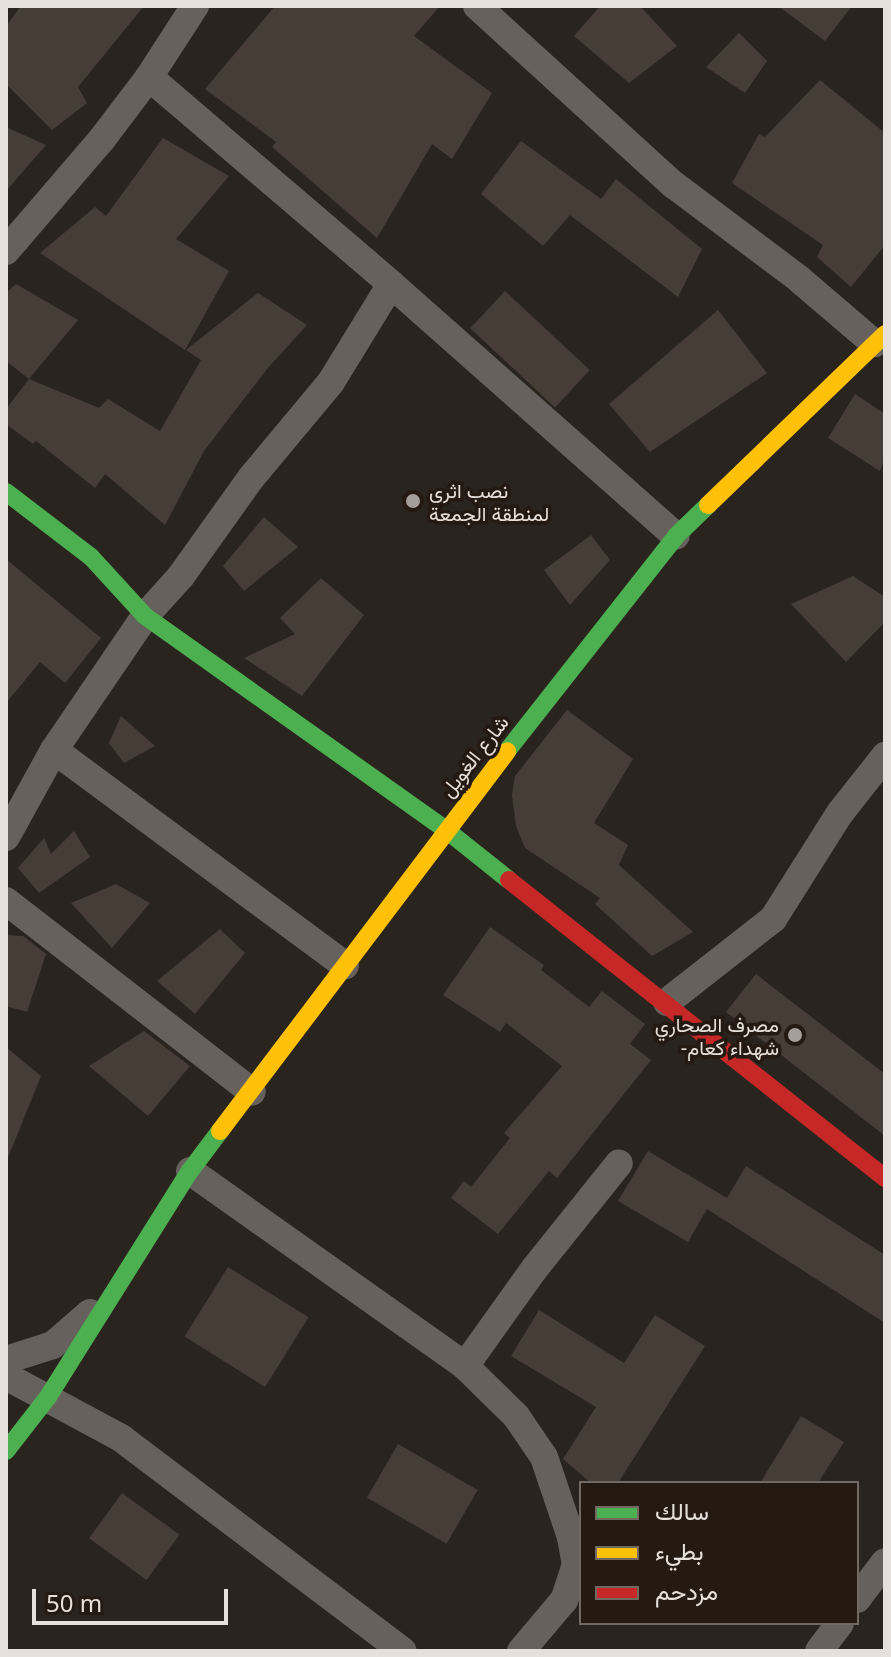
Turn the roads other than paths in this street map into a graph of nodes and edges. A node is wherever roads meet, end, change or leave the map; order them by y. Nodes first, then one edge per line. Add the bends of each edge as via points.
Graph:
1 (195, 6) edge
2 (477, 6) edge
3 (149, 77) junction
4 (6, 251) edge
5 (391, 284) junction
6 (879, 338) edge
7 (6, 492) edge
8 (676, 536) junction
9 (145, 616) junction
10 (54, 750) junction
11 (885, 756) edge
12 (445, 829) junction
13 (6, 837) edge
14 (6, 901) edge
15 (345, 965) junction
16 (667, 1002) junction
17 (252, 1092) junction
18 (619, 1163) dead end
19 (190, 1171) junction
20 (885, 1178) edge
21 (114, 1296) junction
22 (6, 1360) edge
23 (465, 1366) junction
24 (6, 1376) edge
25 (48, 1397) junction
26 (6, 1451) edge
27 (885, 1562) edge
28 (859, 1596) edge
29 (838, 1625) edge
30 (403, 1651) edge
31 (521, 1651) edge
32 (819, 1651) edge

1 - 3 street
2 - 6 street via 674,185
3 - 4 street
3 - 5 street
5 - 8 street
5 - 9 street via 331,382
6 - 8 street, شارع الغويل
7 - 9 street via 91,557
8 - 12 street, شارع الغويل
9 - 10 street
9 - 12 street
10 - 13 street
10 - 15 street
11 - 16 street via 840,813 773,919
12 - 15 street
12 - 16 street, شارع الغويل
14 - 17 street
15 - 17 street
16 - 20 street, شارع الغويل
17 - 19 street
18 - 23 street
19 - 21 street
19 - 23 street
21 - 22 street via 53,1345
21 - 25 street
23 - 31 street via 516,1416 544,1457 571,1537 576,1564 564,1600
24 - 25 street
25 - 26 street
25 - 30 street via 121,1438
27 - 28 street
29 - 32 street

